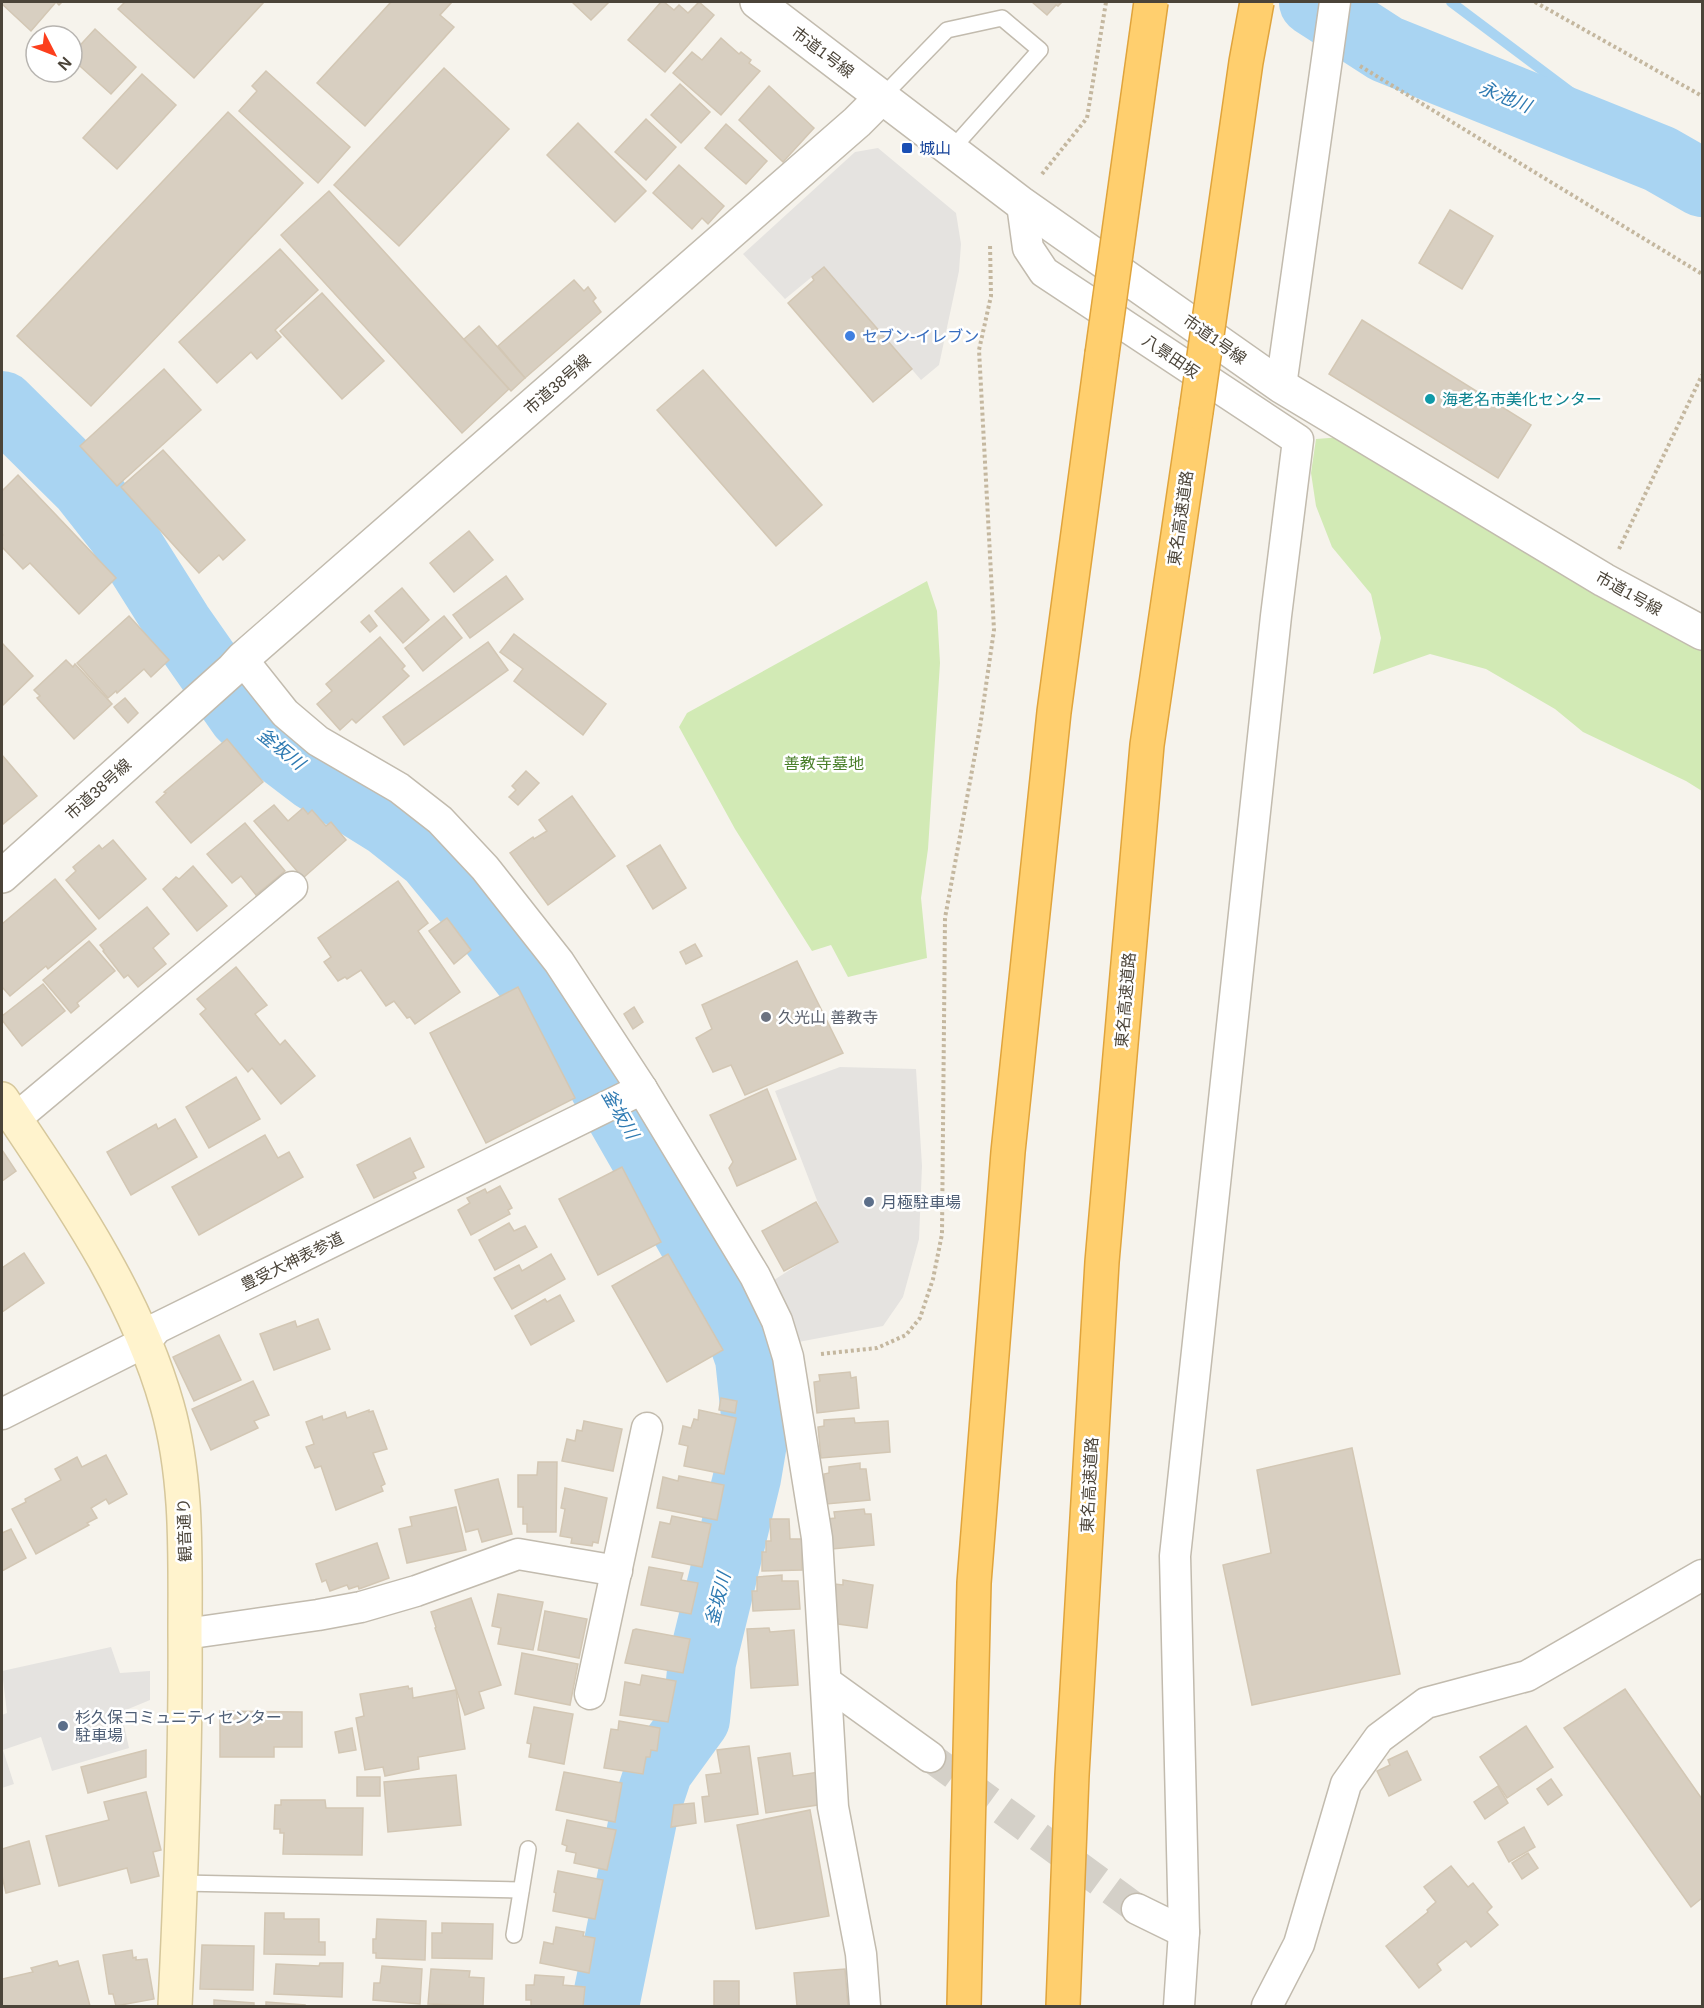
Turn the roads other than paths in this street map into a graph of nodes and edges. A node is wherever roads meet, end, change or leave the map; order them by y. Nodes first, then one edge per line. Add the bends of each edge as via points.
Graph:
1 (757, 2) edge
2 (1151, 2) edge
3 (1257, 2) edge
4 (1335, 2) edge
5 (882, 97) junction
6 (951, 150) junction
7 (1022, 204) junction
8 (1281, 386) junction
9 (1702, 633) edge
10 (237, 664) junction
11 (2, 876) edge
12 (292, 887) dead end
13 (638, 1091) junction
14 (8, 1109) edge
15 (145, 1342) junction
16 (2, 1414) edge
17 (647, 1428) dead end
18 (617, 1571) junction
19 (1702, 1575) edge
20 (185, 1634) junction
21 (826, 1682) junction
22 (590, 1694) dead end
23 (930, 1757) tunnel mouth
24 (528, 1849) dead end
25 (181, 1883) junction
26 (521, 1890) junction
27 (1137, 1909) tunnel mouth
28 (1184, 1932) junction
29 (514, 1935) dead end
30 (1063, 2003) edge
31 (175, 2007) edge
32 (865, 2007) edge
33 (964, 2007) edge
34 (1179, 2007) edge
35 (1267, 2007) edge

1 - 5 street, 市道1号線
2 - 33 highway, bridge via 1054,712 1008,1152 975,1583
3 - 30 highway, 東名高速道路, bridge via 1147,745 1102,1262
4 - 8 street
5 - 6 street, 市道1号線
5 - 6 lane via 947,30 1002,18 1040,50
5 - 10 street, 市道38号線
6 - 7 street, 市道1号線
7 - 8 street, 市道1号線
7 - 28 street, 八景田坂 via 1028,248 1044,272 1298,440 1175,1556
8 - 9 street, 市道1号線 via 1604,580
10 - 11 street, 市道38号線
10 - 13 street via 318,741 399,788 440,820 559,962
12 - 14 street
13 - 15 street, 豊受大神表参道 via 156,1328
13 - 21 street via 755,1276 777,1321 788,1357 817,1538
14 - 15 main road, 観音通り via 116,1278
15 - 16 street, 豊受大神表参道
15 - 20 main road, 観音通り via 167,1405 182,1486
17 - 18 street
18 - 20 street via 518,1554 361,1607
18 - 22 street
19 - 35 street via 1527,1676 1426,1703 1379,1738 1346,1784 1299,1944
20 - 25 main road, 観音通り
21 - 23 street
21 - 32 street via 833,1807 861,1954
24 - 26 lane
25 - 26 lane
25 - 31 main road, 観音通り
26 - 29 lane
27 - 28 street
28 - 34 street

